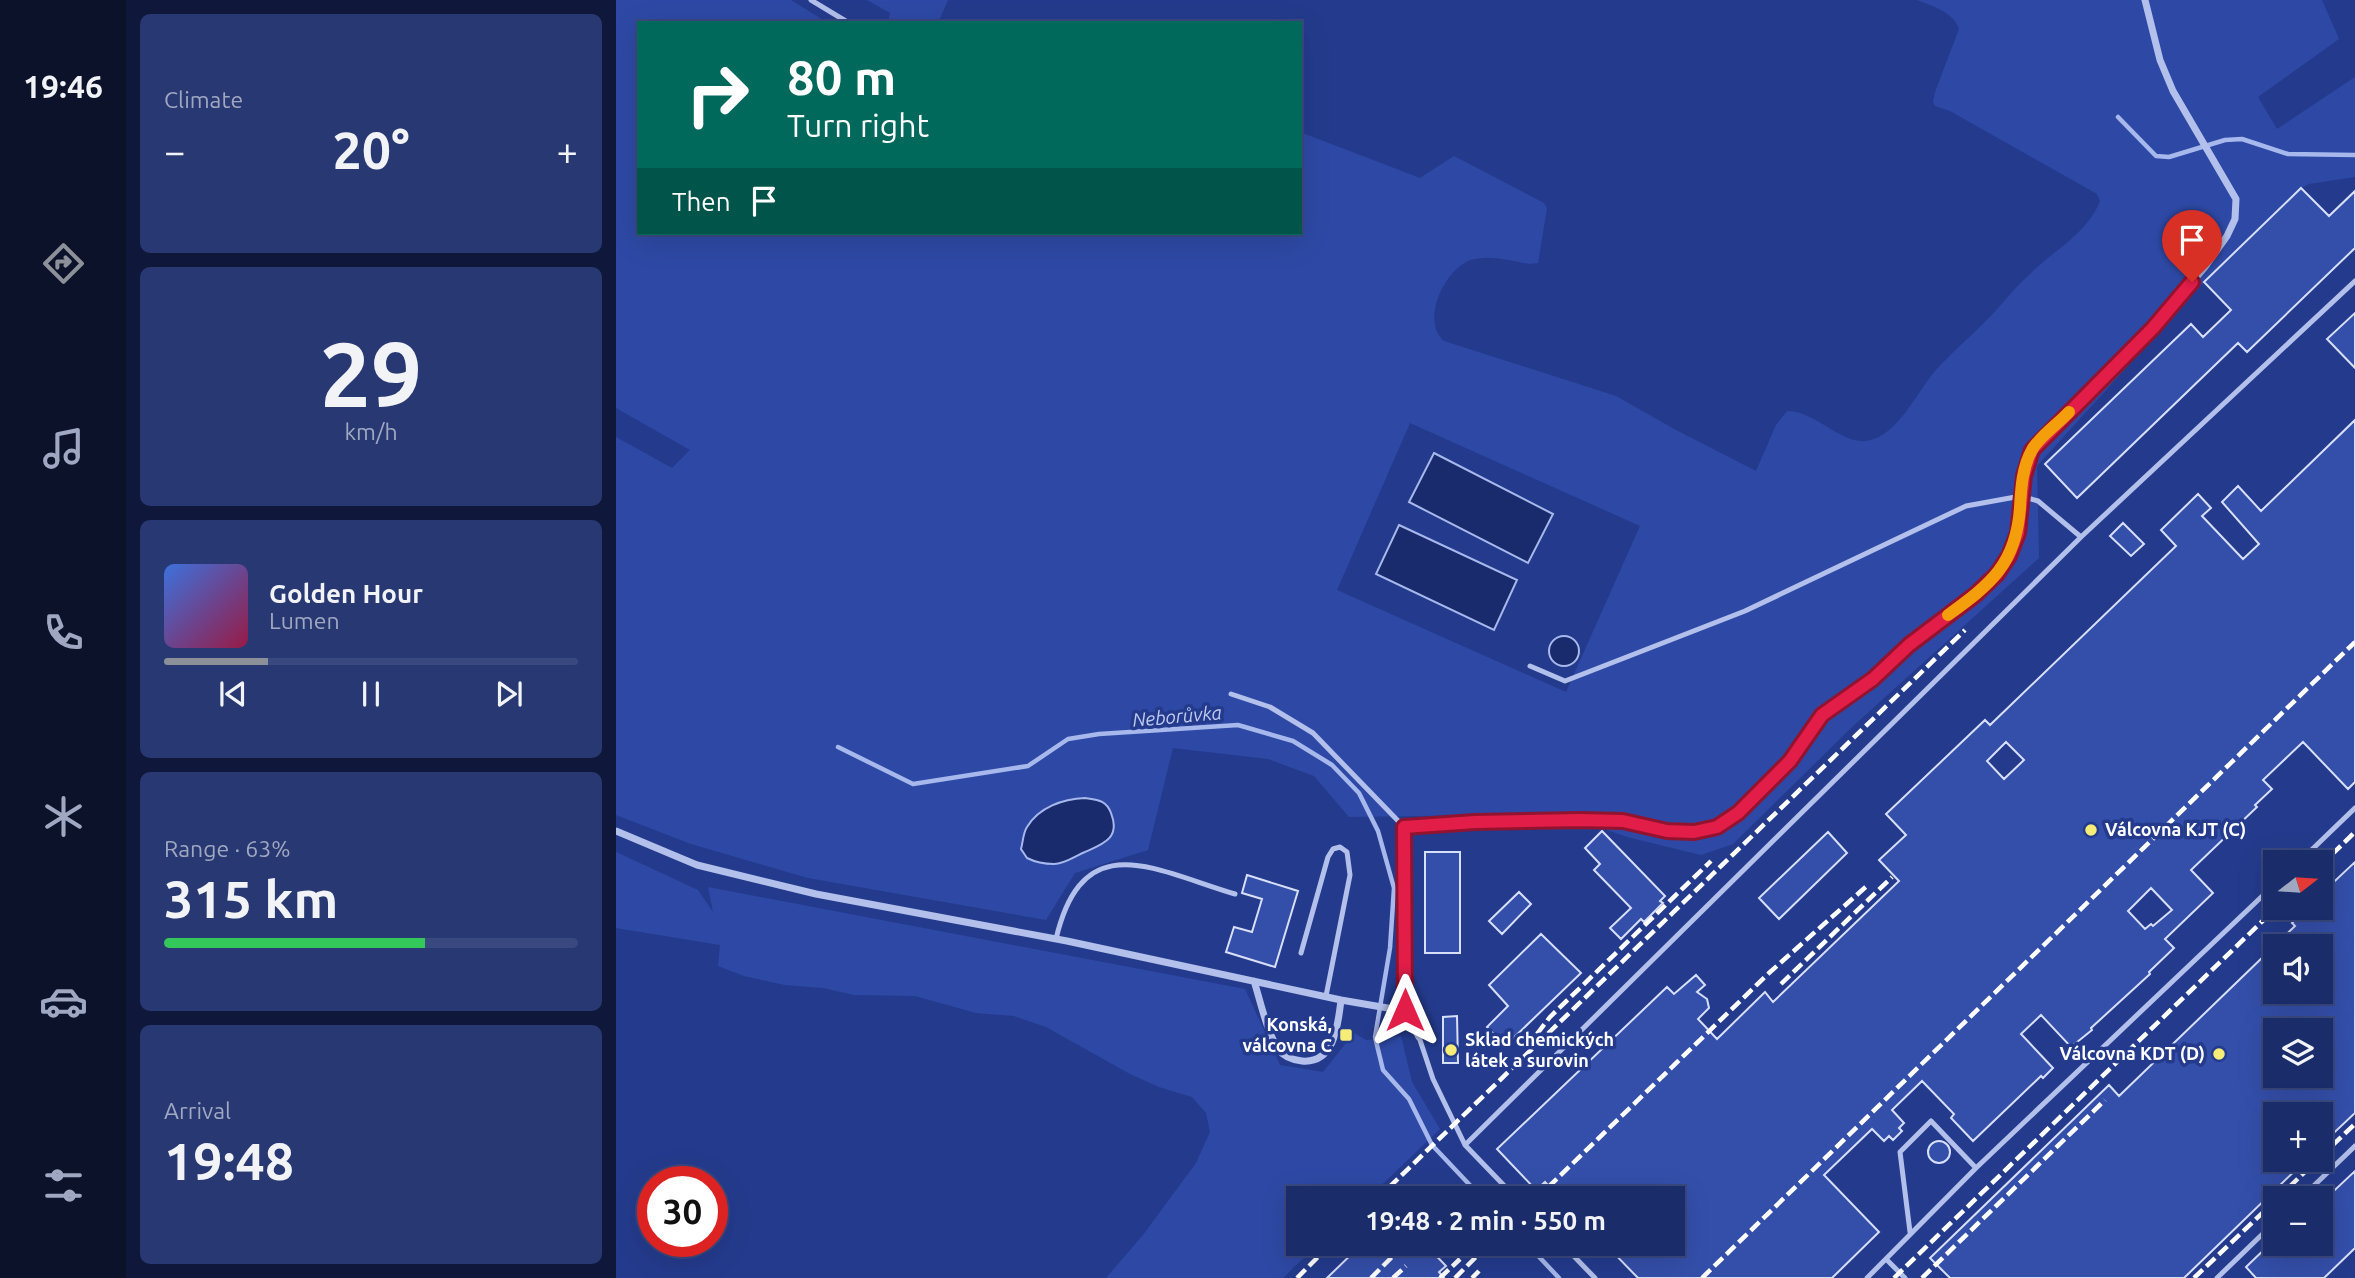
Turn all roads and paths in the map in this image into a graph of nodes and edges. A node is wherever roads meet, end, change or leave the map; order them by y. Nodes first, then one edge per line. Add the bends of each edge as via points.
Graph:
1 (811, 0) edge
2 (2145, 0) edge
3 (846, 21) edge
4 (2355, 281) edge
5 (2021, 496) junction
6 (2081, 537) junction
7 (1530, 666) dead end
8 (1231, 694) dead end
9 (2355, 808) edge
10 (1404, 827) junction
11 (616, 831) edge
12 (2311, 850) edge
13 (1235, 894) dead end
14 (2263, 895) edge
15 (1056, 939) junction
16 (1301, 953) dead end
17 (1254, 981) junction
18 (1326, 996) junction
19 (1341, 1000) junction
20 (1401, 1010) junction
21 (1419, 1037) joint
22 (1465, 1145) junction
23 (2355, 1146) edge
24 (1976, 1168) junction
25 (1504, 1186) edge
26 (2313, 1186) edge
27 (1910, 1232) junction
28 (2263, 1234) edge
29 (1574, 1256) edge
30 (1886, 1259) junction
31 (1595, 1278) edge
32 (1867, 1278) edge
33 (1905, 1278) edge
34 (2217, 1278) edge

1 - 3 lane
2 - 5 street via 2160,60 2236,200 2235,219 2205,267 2153,328 2032,450
4 - 6 lane
5 - 6 lane via 2038,501
5 - 7 lane via 1966,506 1745,611 1565,681
5 - 10 street via 2018,533 1997,574 1873,679 1822,715 1790,761 1738,813 1717,827 1667,831 1623,821 1580,820
6 - 22 lane
8 - 10 lane via 1270,707 1312,733
9 - 12 lane
10 - 20 street
11 - 15 street via 697,865 816,894
13 - 15 lane via 1117,863 1091,873 1075,889
14 - 24 lane
15 - 17 street
16 - 18 lane via 1328,857 1340,847 1347,852 1350,875
17 - 18 street
17 - 19 street via 1279,1051 1294,1060 1311,1062 1326,1053 1337,1032
18 - 19 street
19 - 20 street
20 - 21 street
21 - 22 lane via 1433,1079
22 - 25 lane
23 - 26 lane
24 - 27 lane
24 - 27 lane via 1931,1121 1900,1152
27 - 30 lane
28 - 34 lane
29 - 31 lane
30 - 32 lane
30 - 33 lane

